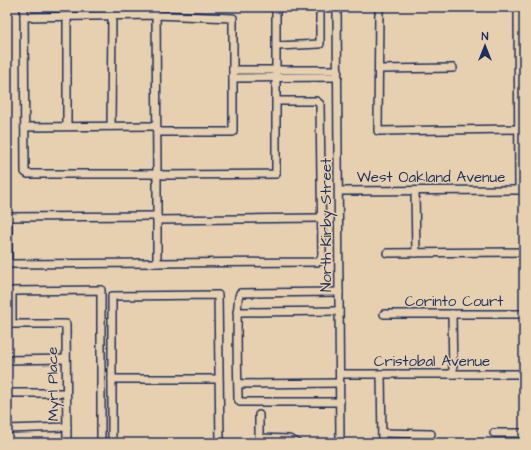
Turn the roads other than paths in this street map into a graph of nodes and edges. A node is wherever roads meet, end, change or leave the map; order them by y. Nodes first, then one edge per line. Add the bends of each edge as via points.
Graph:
1 (24, 7) edge
2 (156, 7) edge
3 (276, 7) edge
4 (320, 7) edge
5 (338, 7) edge
6 (379, 7) edge
7 (518, 7) edge
8 (156, 15) junction
9 (67, 16) junction
10 (112, 16) junction
11 (24, 17) junction
12 (277, 46) junction
13 (453, 68) dead end
14 (379, 69) junction
15 (233, 74) junction
16 (277, 74) junction
17 (338, 74) junction
18 (277, 101) junction
19 (67, 126) junction
20 (111, 126) junction
21 (25, 127) junction
22 (156, 129) junction
23 (521, 129) edge
24 (158, 174) junction
25 (521, 190) edge
26 (339, 191) junction
27 (415, 191) junction
28 (8, 216) edge
29 (157, 218) junction
30 (320, 218) junction
31 (524, 252) edge
32 (387, 253) dead end
33 (416, 253) junction
34 (157, 263) junction
35 (340, 292) junction
36 (340, 311) junction
37 (237, 312) junction
38 (384, 314) dead end
39 (452, 314) junction
40 (524, 314) edge
41 (10, 324) edge
42 (7, 360) edge
43 (66, 360) junction
44 (340, 374) junction
45 (381, 374) junction
46 (453, 374) junction
47 (524, 374) edge
48 (112, 379) junction
49 (218, 379) junction
50 (340, 383) junction
51 (238, 384) junction
52 (7, 393) edge
53 (66, 393) junction
54 (340, 402) junction
55 (259, 415) dead end
56 (67, 427) junction
57 (7, 429) edge
58 (494, 433) dead end
59 (524, 433) edge
60 (382, 434) junction
61 (431, 434) dead end
62 (259, 441) edge
63 (67, 443) edge
64 (101, 443) edge
65 (112, 443) edge
66 (220, 443) edge
67 (297, 443) edge
68 (340, 443) edge
69 (382, 443) edge

1 - 11 street
2 - 8 street
3 - 12 street
4 - 12 street via 320,44
5 - 17 street, North Kirby Street
6 - 14 street
7 - 23 street
8 - 10 street
8 - 15 street via 233,18
8 - 22 street
9 - 10 street
9 - 11 street
9 - 19 street
10 - 20 street
11 - 21 street
12 - 16 street
13 - 14 street
14 - 23 street via 378,131
15 - 16 street
15 - 22 street via 233,132
16 - 17 street
16 - 18 street
17 - 26 street, North Kirby Street
18 - 24 street via 276,174
18 - 30 street via 316,101 320,104
19 - 20 street
19 - 21 street
20 - 22 street
21 - 24 street via 25,172 28,174
22 - 24 street
23 - 25 street
24 - 29 street
25 - 27 street, West Oakland Avenue
26 - 27 street, West Oakland Avenue
26 - 35 street, North Kirby Street
27 - 33 street
28 - 29 street
28 - 34 street via 8,261 12,264
29 - 30 street
29 - 34 street
30 - 34 street via 322,255 317,262
31 - 33 street
32 - 33 street
35 - 36 street, North Kirby Street
35 - 37 street via 240,293 237,296
36 - 37 street
36 - 44 street, North Kirby Street
37 - 51 street
38 - 39 street, Corinto Court
39 - 40 street, Corinto Court
39 - 46 street
41 - 43 street, Myrl Place via 66,324
41 - 64 street via 12,291 100,290
42 - 43 street
43 - 53 street, Myrl Place
44 - 45 street, Cristobal Avenue
44 - 50 street, North Kirby Street
45 - 46 street, Cristobal Avenue
45 - 60 street
46 - 47 street, Cristobal Avenue
48 - 49 street
48 - 49 street via 112,296 218,295
48 - 65 street
49 - 66 street
50 - 51 street
50 - 54 street, North Kirby Street
51 - 54 street via 238,399 242,402
52 - 53 street
53 - 56 street, Myrl Place
54 - 68 street, North Kirby Street
55 - 62 street
56 - 57 street
56 - 63 street, Myrl Place
58 - 59 street
60 - 61 street
60 - 69 street
62 - 67 street via 289,439

